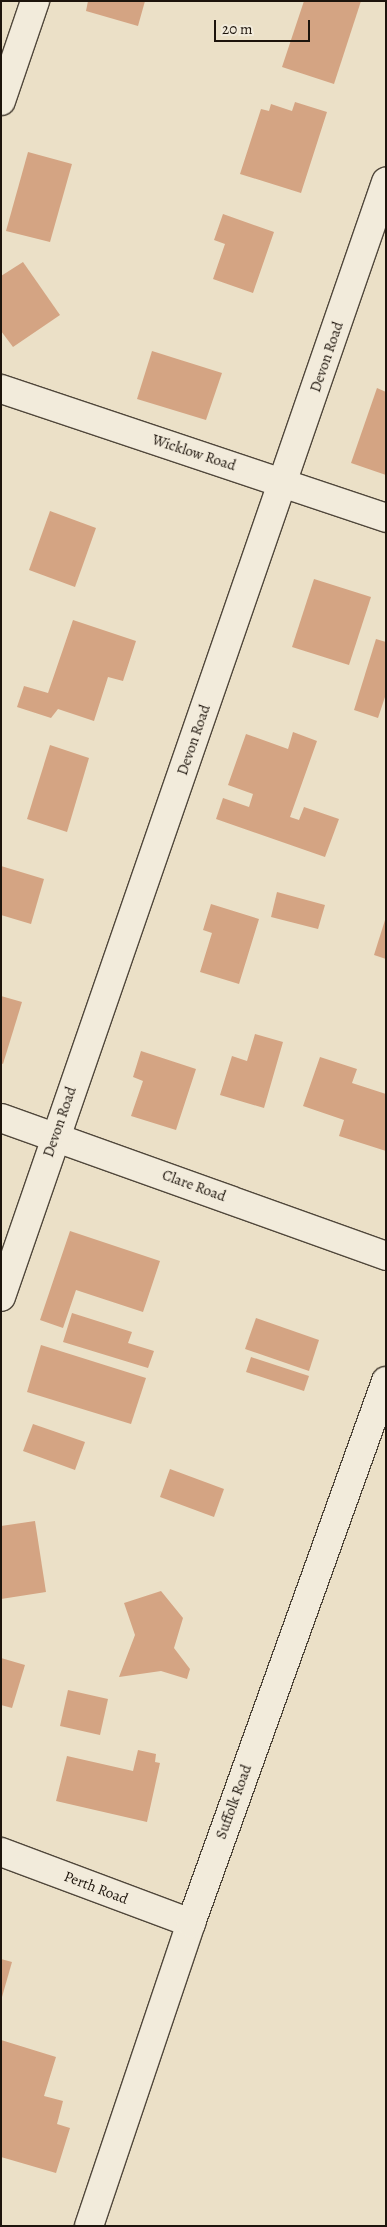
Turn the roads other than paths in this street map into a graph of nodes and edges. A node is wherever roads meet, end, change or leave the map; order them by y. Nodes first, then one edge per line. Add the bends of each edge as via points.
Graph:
1 (35, 1) edge
2 (1, 101) edge
3 (386, 182) edge
4 (1, 389) edge
5 (284, 483) junction
6 (386, 518) edge
7 (1, 1118) edge
8 (54, 1136) junction
9 (386, 1256) edge
10 (1, 1297) edge
11 (386, 1381) edge
12 (1, 1852) edge
13 (191, 1923) junction
14 (89, 2226) edge

1 - 2 street
3 - 5 street, Devon Road
4 - 5 street, Wicklow Road
5 - 6 street, Wicklow Road
5 - 8 street, Devon Road
7 - 8 street, Clare Road
8 - 9 street, Clare Road
8 - 10 street, Devon Road
11 - 13 street, Suffolk Road
12 - 13 street, Perth Road
13 - 14 street, Suffolk Road

